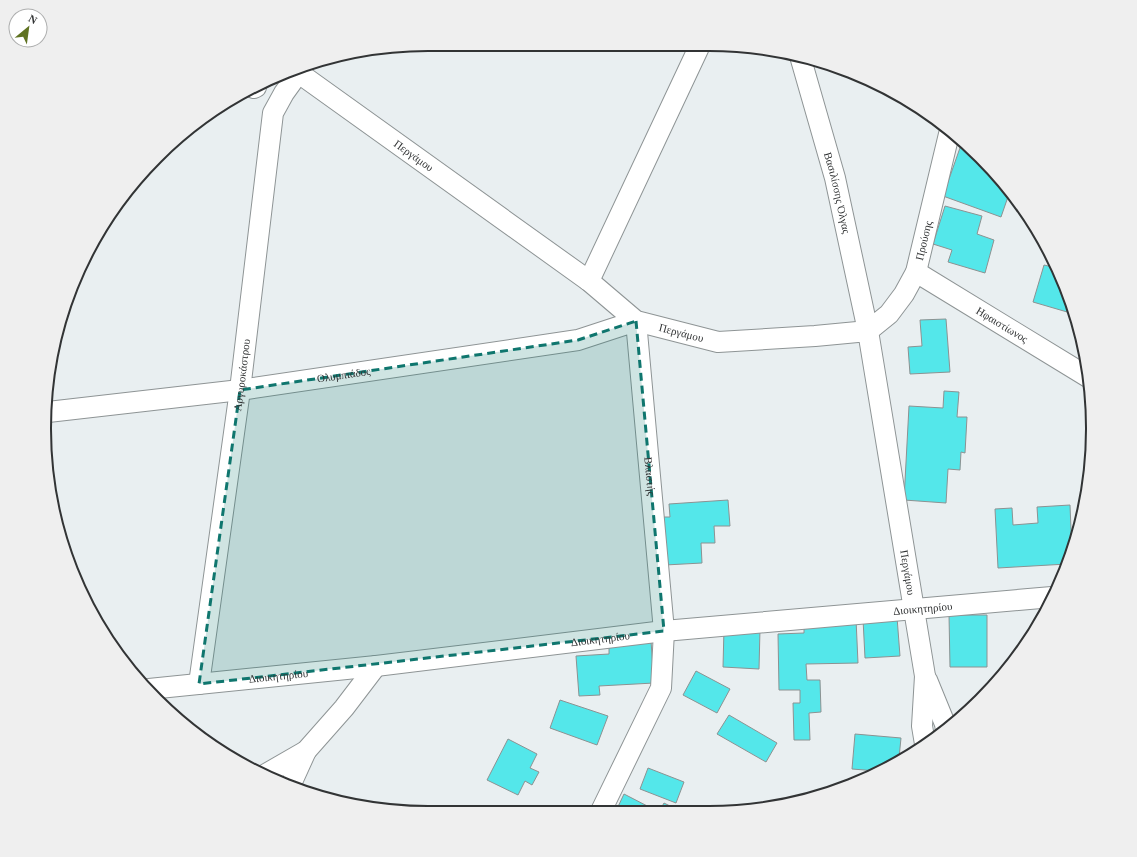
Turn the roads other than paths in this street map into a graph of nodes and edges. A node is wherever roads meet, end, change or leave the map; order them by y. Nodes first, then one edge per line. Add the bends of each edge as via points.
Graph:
1 (697, 51) edge
2 (802, 63) edge
3 (303, 73) edge
4 (295, 76) edge
5 (948, 138) edge
6 (916, 272) junction
7 (589, 281) junction
8 (636, 321) junction
9 (868, 331) junction
10 (1082, 373) edge
11 (240, 390) junction
12 (52, 412) edge
13 (1046, 598) edge
14 (914, 609) junction
15 (664, 631) junction
16 (376, 666) junction
17 (925, 676) junction
18 (199, 684) junction
19 (156, 688) edge
20 (944, 723) edge
21 (924, 738) edge
22 (306, 751) junction
23 (271, 771) edge
24 (293, 780) edge
25 (603, 806) edge

1 - 7 street
2 - 9 street, Βασιλίσσης Όλγας via 836,178
3 - 7 street, Περγάμου
4 - 11 street, Αργυροκάστρου via 273,113
5 - 6 street, Προύσης
6 - 9 street, Προύσης via 889,314
6 - 10 street, Ηφαιστίωνος
7 - 8 street, Περγάμου
8 - 9 street, Περγάμου via 718,342
8 - 11 street, Ολυμπιάδος via 578,340
8 - 15 street, Βλαστής
9 - 14 street, Περγάμου
11 - 12 street, Ολυμπιάδος
11 - 18 street, Αργυροκάστρου
13 - 14 street, Διοικητηρίου
14 - 15 street, Διοικητηρίου
14 - 17 street, Περγάμου
15 - 16 street, Διοικητηρίου
15 - 25 street, Βλαστής via 661,688
16 - 18 street, Διοικητηρίου
16 - 22 street
17 - 20 street
17 - 21 street via 922,726
18 - 19 street, Διοικητηρίου
22 - 23 street
22 - 24 street

